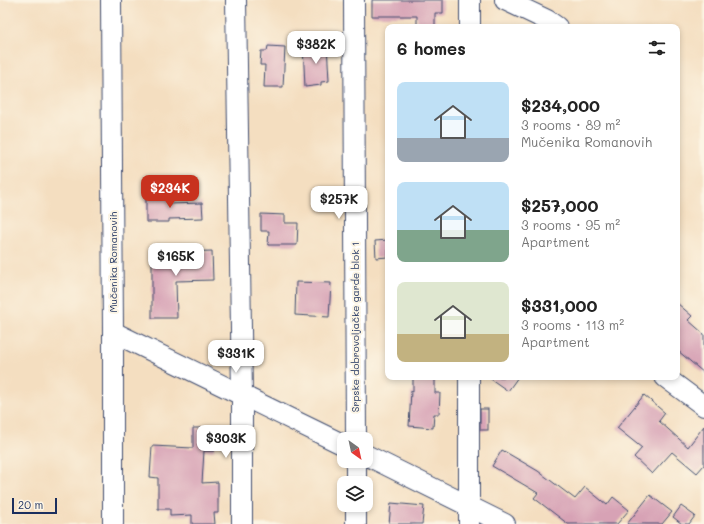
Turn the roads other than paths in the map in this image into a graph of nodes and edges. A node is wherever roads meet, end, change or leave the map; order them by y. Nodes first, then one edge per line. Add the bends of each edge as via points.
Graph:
1 (111, 0) edge
2 (236, 0) edge
3 (354, 0) edge
4 (470, 0) edge
5 (505, 0) edge
6 (470, 24) edge
7 (553, 24) edge
8 (113, 332) junction
9 (469, 380) edge
10 (669, 380) edge
11 (242, 395) junction
12 (704, 406) edge
13 (356, 432) edge
14 (337, 442) edge
15 (373, 459) edge
16 (356, 512) edge
17 (469, 515) edge
18 (113, 524) edge
19 (242, 524) edge
20 (356, 524) edge
21 (505, 524) edge

1 - 8 street, Mučenika Romanovih
2 - 11 street
3 - 13 street, Srpske dobrovoljačke garde blok 1
4 - 6 street
5 - 7 street
8 - 11 street
8 - 18 street, Mučenika Romanovih
9 - 17 street
10 - 12 street
11 - 14 street
11 - 19 street
15 - 17 street
16 - 20 street
17 - 21 street

